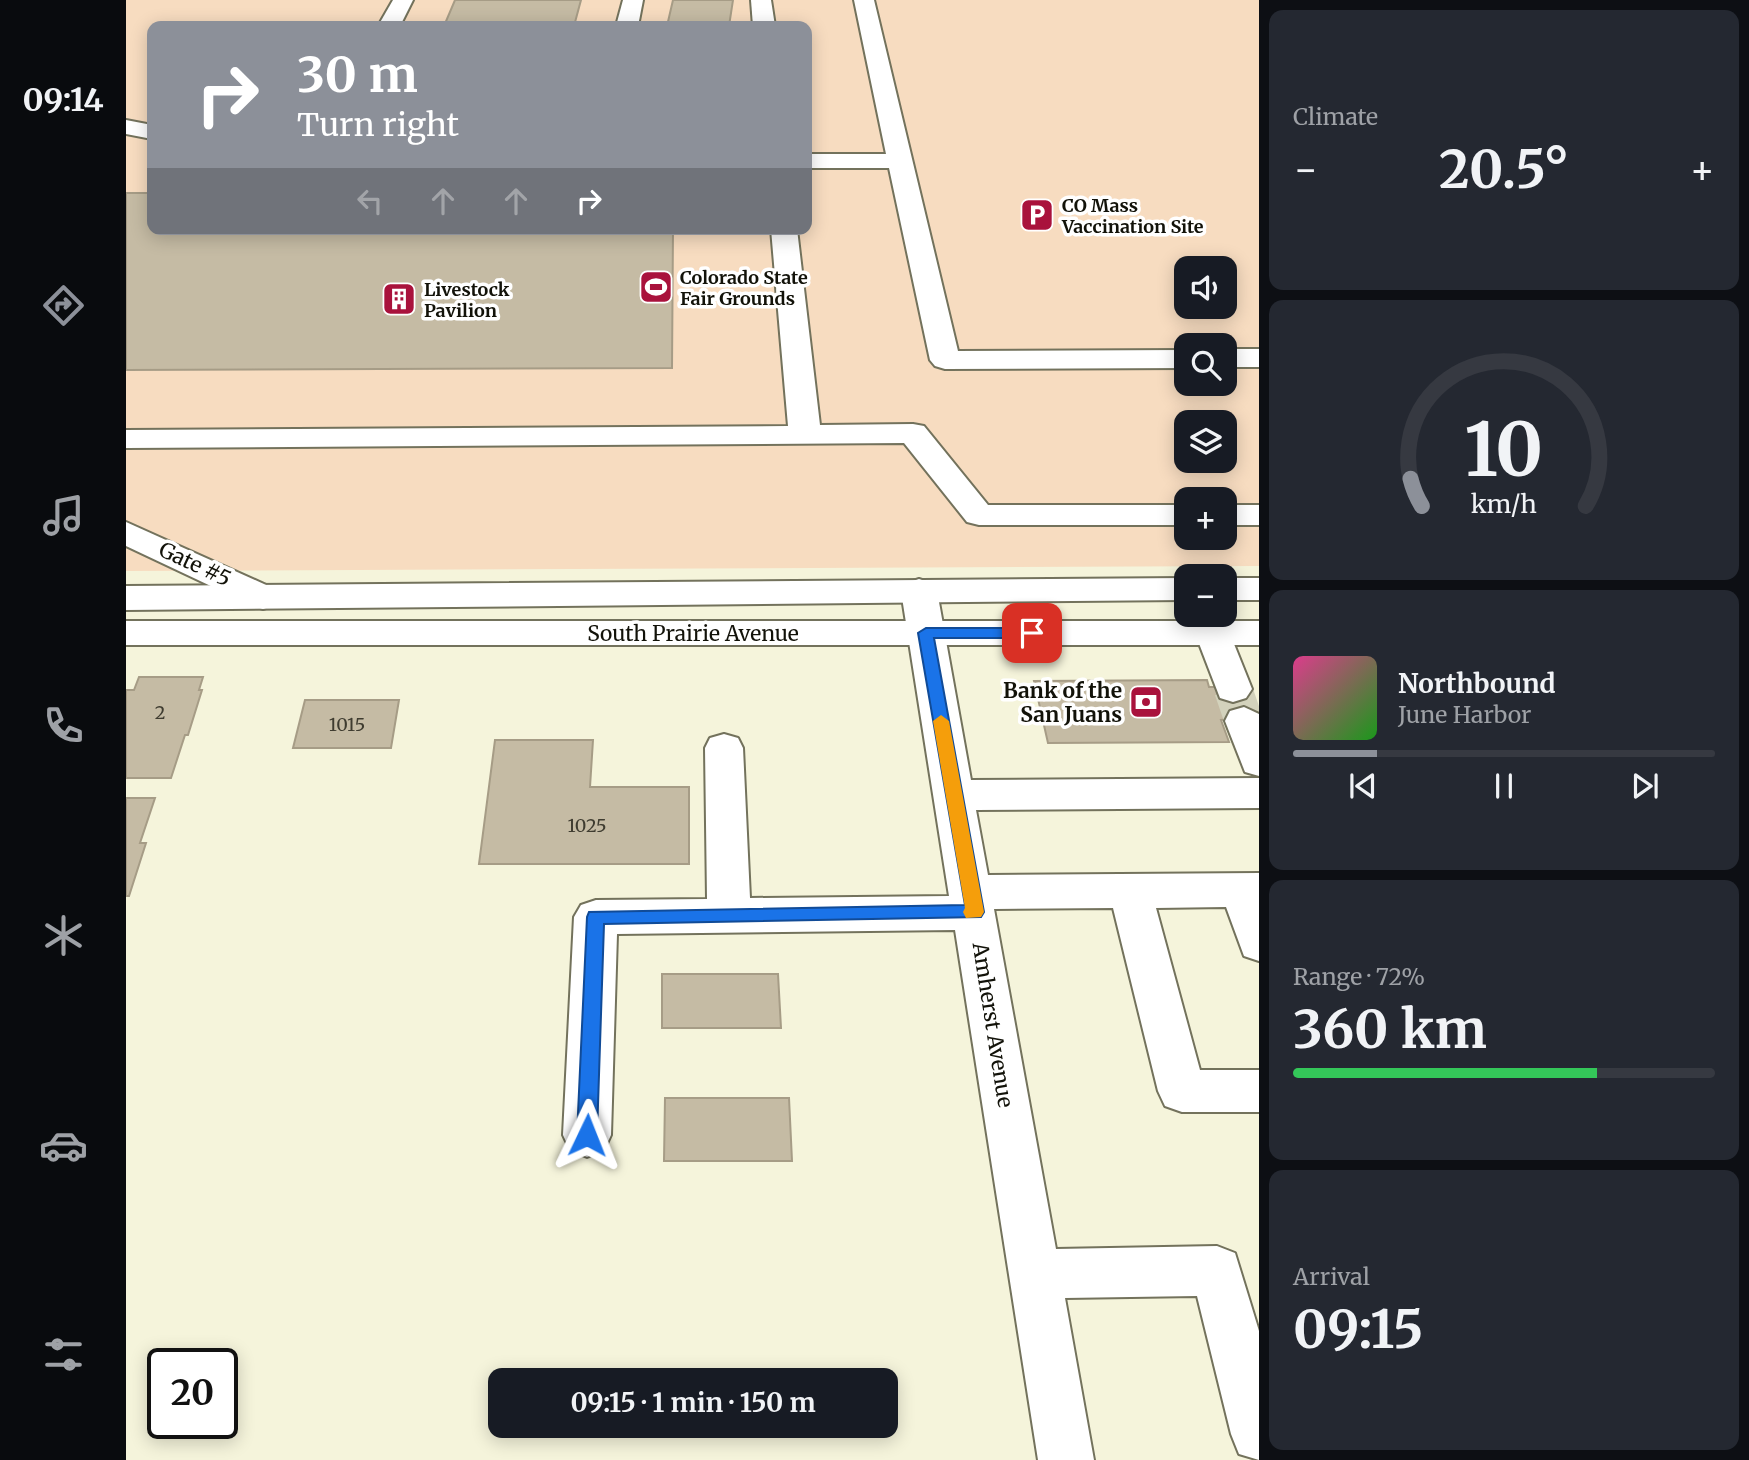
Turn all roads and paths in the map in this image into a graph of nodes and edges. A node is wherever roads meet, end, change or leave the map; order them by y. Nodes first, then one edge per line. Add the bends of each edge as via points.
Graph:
1 (403, 0) edge
2 (633, 0) edge
3 (761, 0) edge
4 (864, 0) edge
5 (392, 21) edge
6 (627, 21) edge
7 (763, 21) edge
8 (126, 127) edge
9 (147, 131) edge
10 (812, 161) edge
11 (901, 161) junction
12 (785, 235) edge
13 (1237, 358) edge
14 (1259, 358) edge
15 (1174, 359) edge
16 (805, 435) junction
17 (126, 439) edge
18 (1174, 515) edge
19 (1237, 515) edge
20 (1259, 515) edge
21 (126, 533) edge
22 (1237, 589) edge
23 (1259, 589) edge
24 (1174, 590) edge
25 (263, 597) junction
26 (126, 598) edge
27 (922, 612) junction
28 (126, 632) edge
29 (1213, 632) junction
30 (1259, 632) edge
31 (724, 748) dead end
32 (1259, 762) edge
33 (1259, 793) edge
34 (954, 795) junction
35 (1250, 890) edge
36 (1130, 891) junction
37 (973, 902) junction
38 (729, 915) junction
39 (1259, 943) edge
40 (1259, 1091) edge
41 (587, 1135) dead end
42 (1034, 1274) junction
43 (1259, 1434) edge
44 (1066, 1460) edge

1 - 5 main road
2 - 6 main road
3 - 7 main road
4 - 11 main road
8 - 9 main road
10 - 11 main road
11 - 15 main road via 945,360
12 - 16 main road
13 - 14 main road
16 - 17 main road
16 - 18 main road via 913,433 979,515
19 - 20 main road
21 - 25 main road, Gate #5
22 - 23 main road
24 - 27 main road, South Prairie Avenue
25 - 26 main road, South Prairie Avenue
25 - 27 main road, South Prairie Avenue
27 - 28 main road, South Prairie Avenue
27 - 29 main road, South Prairie Avenue
27 - 34 main road, Amherst Avenue
29 - 30 main road, South Prairie Avenue
29 - 32 main road
31 - 38 main road
33 - 34 main road
34 - 37 main road, Amherst Avenue
35 - 36 main road
35 - 39 main road
36 - 37 main road
36 - 40 main road via 1182,1091
37 - 38 main road
37 - 42 main road, Amherst Avenue
38 - 41 main road via 596,917
42 - 43 main road via 1217,1271
42 - 44 main road, Amherst Avenue

